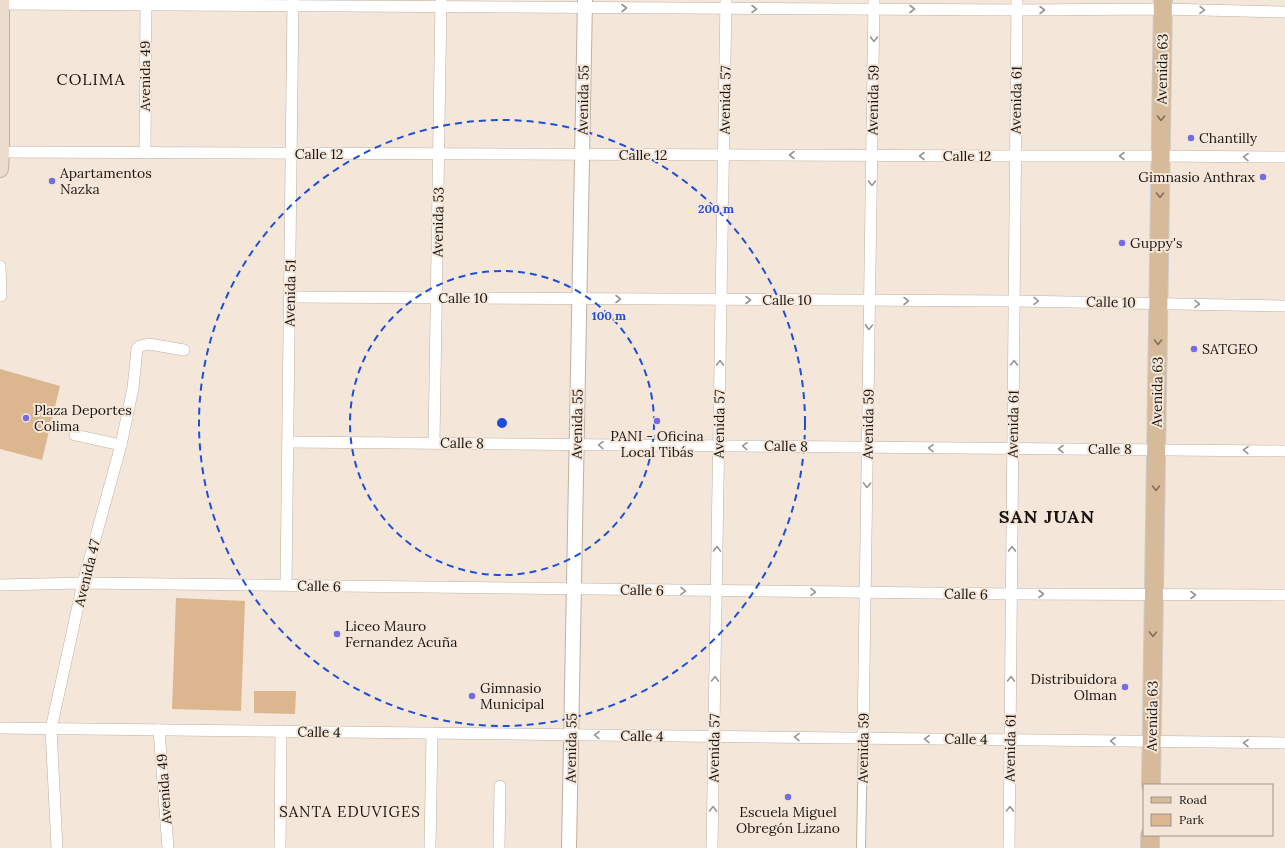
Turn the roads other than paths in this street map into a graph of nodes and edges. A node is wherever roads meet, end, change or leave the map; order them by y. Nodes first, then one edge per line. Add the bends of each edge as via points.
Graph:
1 (1, 2) edge
2 (146, 2) edge
3 (293, 3) edge
4 (441, 3) edge
5 (585, 4) edge
6 (726, 4) edge
7 (1163, 4) edge
8 (874, 5) edge
9 (1017, 5) edge
10 (1285, 12) edge
11 (1, 152) junction
12 (145, 153) junction
13 (291, 153) junction
14 (439, 154) junction
15 (582, 155) junction
16 (724, 155) junction
17 (872, 156) junction
18 (1016, 156) junction
19 (1161, 156) junction
20 (1285, 157) edge
21 (0, 170) edge
22 (0, 266) edge
23 (1, 296) edge
24 (290, 297) junction
25 (436, 298) junction
26 (579, 299) junction
27 (721, 300) junction
28 (870, 301) junction
29 (1015, 301) junction
30 (1158, 303) junction
31 (1285, 306) edge
32 (184, 350) dead end
33 (76, 435) dead end
34 (288, 442) junction
35 (434, 443) junction
36 (576, 444) junction
37 (121, 446) junction
38 (719, 446) junction
39 (868, 447) junction
40 (1013, 448) junction
41 (1156, 449) junction
42 (1285, 451) edge
43 (83, 584) junction
44 (0, 585) edge
45 (286, 585) junction
46 (574, 589) junction
47 (717, 591) junction
48 (866, 592) junction
49 (1012, 594) junction
50 (1154, 594) junction
51 (1285, 595) edge
52 (0, 728) edge
53 (51, 729) junction
54 (159, 730) junction
55 (281, 732) junction
56 (432, 733) junction
57 (571, 735) junction
58 (714, 736) junction
59 (863, 738) junction
60 (1010, 740) junction
61 (1152, 742) junction
62 (1285, 743) edge
63 (1151, 784) edge
64 (500, 786) dead end
65 (1150, 836) edge
66 (57, 848) edge
67 (168, 848) edge
68 (280, 848) edge
69 (430, 848) edge
70 (499, 848) edge
71 (569, 848) edge
72 (712, 848) edge
73 (861, 848) edge
74 (1009, 848) edge
75 (1150, 848) edge

1 - 2 street
1 - 11 main road
2 - 3 street
2 - 12 street, Avenida 49
3 - 4 street
3 - 13 street, Avenida 51
4 - 5 street
4 - 14 street, Avenida 53
5 -> 6 street
5 - 15 street, Avenida 55
6 -> 8 street
6 - 16 street, Avenida 57
9 -> 7 street
7 -> 10 street
7 -> 19 main road, Avenida 63
8 -> 9 street
8 -> 17 street, Avenida 59
9 - 18 street, Avenida 61
11 - 12 street, Calle 12
11 - 21 main road
12 - 13 street, Calle 12
13 - 14 street, Calle 12
13 - 24 street, Avenida 51
14 - 15 street, Calle 12
14 - 25 street, Avenida 53
15 - 16 street, Calle 12
15 - 26 street, Avenida 55
17 -> 16 street, Calle 12
16 - 27 street, Avenida 57
18 -> 17 street, Calle 12
17 -> 28 street, Avenida 59
19 -> 18 street, Calle 12
18 - 29 street, Avenida 61
20 -> 19 street, Calle 12
19 -> 30 main road, Avenida 63
22 - 23 street
24 - 25 street, Calle 10
24 - 34 street, Avenida 51
25 - 26 street, Calle 10
25 - 35 street, Avenida 53
26 -> 27 street, Calle 10
26 - 36 street, Avenida 55
27 -> 28 street, Calle 10
38 -> 27 street, Avenida 57
28 -> 29 street, Calle 10
28 -> 39 street, Avenida 59
29 -> 30 street, Calle 10
40 -> 29 street, Avenida 61
30 -> 31 street, Calle 10
30 -> 41 main road, Avenida 63
32 - 37 street, Avenida 47 via 149,344 137,349 133,388
33 - 37 street
34 - 35 street, Calle 8
34 - 45 street, Avenida 51
35 - 36 street, Calle 8
38 -> 36 street, Calle 8
36 - 46 street, Avenida 55
37 - 43 street, Avenida 47
39 -> 38 street, Calle 8
47 -> 38 street, Avenida 57
40 -> 39 street, Calle 8
39 -> 48 street, Avenida 59
41 -> 40 street, Calle 8
49 -> 40 street, Avenida 61
42 -> 41 street, Calle 8
41 -> 50 main road, Avenida 63
43 - 44 street, Calle 6
43 - 45 street, Calle 6
43 - 53 street, Avenida 47
45 - 46 street, Calle 6
46 -> 47 street, Calle 6
46 - 57 street, Avenida 55
47 -> 48 street, Calle 6
58 -> 47 street, Avenida 57
48 - 49 street, Calle 6
48 - 59 street, Avenida 59
49 -> 50 street, Calle 6
60 -> 49 street, Avenida 61
50 -> 51 street, Calle 6
50 -> 61 main road, Avenida 63
52 - 53 street, Calle 4
53 - 54 street, Calle 4
53 - 66 street, Avenida 47
54 - 55 street, Calle 4
54 - 67 street, Avenida 49
55 - 56 street, Calle 4
55 - 68 street
56 - 57 street, Calle 4
56 - 69 street
58 -> 57 street, Calle 4
57 - 71 street, Avenida 55
59 -> 58 street, Calle 4
72 -> 58 street, Avenida 57
60 -> 59 street, Calle 4
59 - 73 street, Avenida 59
61 -> 60 street, Calle 4
74 -> 60 street, Avenida 61
62 -> 61 street, Calle 4
61 - 63 main road, Avenida 63
64 - 70 street
65 - 75 main road

